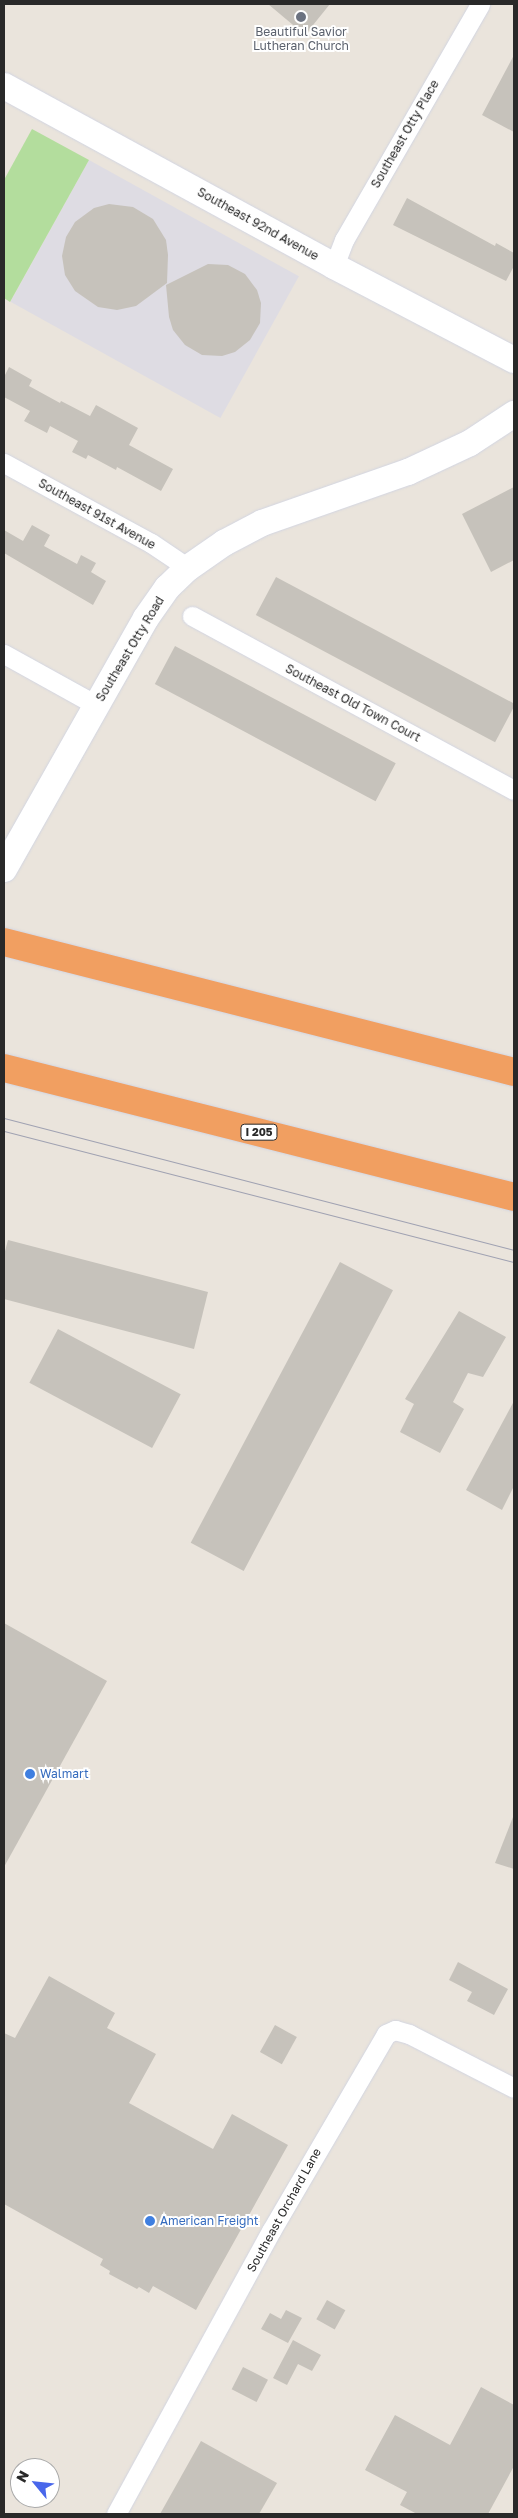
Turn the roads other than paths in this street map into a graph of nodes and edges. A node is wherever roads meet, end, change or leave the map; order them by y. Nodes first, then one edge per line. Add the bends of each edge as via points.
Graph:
1 (480, 4) edge
2 (4, 86) edge
3 (334, 266) junction
4 (514, 360) edge
5 (514, 414) edge
6 (4, 463) edge
7 (188, 568) junction
8 (192, 616) dead end
9 (4, 654) edge
10 (96, 704) junction
11 (514, 790) edge
12 (4, 869) edge
13 (4, 942) edge
14 (4, 1068) edge
15 (514, 1072) edge
16 (514, 1197) edge
17 (514, 2088) edge
18 (116, 2514) edge

1 - 3 street, Southeast Otty Place via 344,240
2 - 3 street, Southeast 92nd Avenue
3 - 4 street, Southeast 92nd Avenue
5 - 7 street, Southeast Otty Road via 470,443 408,472 262,522
6 - 7 street, Southeast 91st Avenue via 151,543
7 - 10 street, Southeast Otty Road via 159,598
8 - 11 street, Southeast Old Town Court
9 - 10 street
10 - 12 street, Southeast Otty Road
13 - 15 highway
14 - 16 highway, I 205
17 - 18 street, Southeast Orchard Lane via 409,2034 395,2030 386,2034 272,2231

